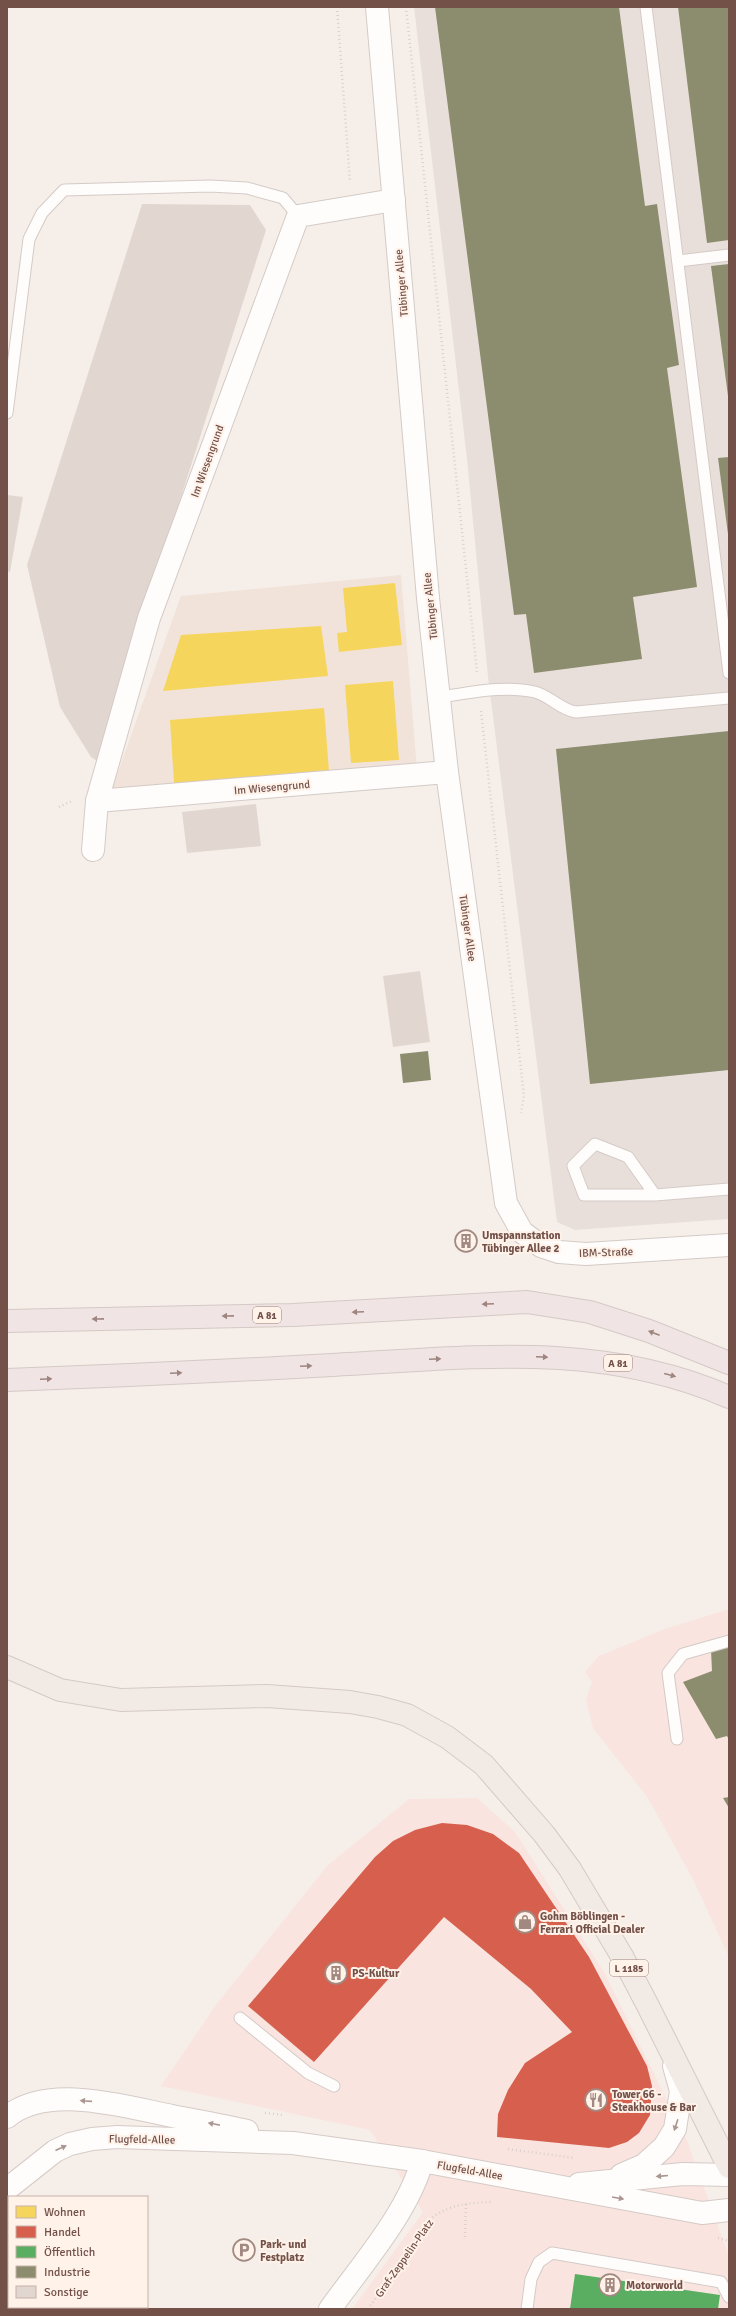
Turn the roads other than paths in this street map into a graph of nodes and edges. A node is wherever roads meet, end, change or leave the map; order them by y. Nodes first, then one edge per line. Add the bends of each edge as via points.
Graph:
1 (377, 7) edge
2 (646, 7) edge
3 (394, 200) junction
4 (298, 216) junction
5 (729, 255) edge
6 (678, 261) junction
7 (7, 413) edge
8 (729, 673) edge
9 (439, 697) junction
10 (729, 698) edge
11 (447, 772) junction
12 (97, 801) junction
13 (93, 850) dead end
14 (729, 1189) edge
15 (655, 1195) junction
16 (506, 1203) joint
17 (729, 1245) edge
18 (7, 1321) edge
19 (729, 1363) edge
20 (7, 1380) edge
21 (729, 1397) edge
22 (729, 1641) edge
23 (7, 1667) edge
24 (677, 1738) dead end
25 (240, 2018) dead end
26 (668, 2046) junction
27 (334, 2086) dead end
28 (7, 2117) edge
29 (293, 2143) junction
30 (422, 2161) junction
31 (729, 2167) edge
32 (729, 2175) edge
33 (609, 2181) junction
34 (552, 2186) junction
35 (7, 2189) edge
36 (725, 2211) edge
37 (729, 2297) edge
38 (330, 2309) edge
39 (527, 2309) edge

1 - 3 street, Tübinger Allee
2 - 6 lane
3 - 4 street
3 - 9 street, Tübinger Allee
4 - 7 lane via 283,198 247,188 210,186 64,190 42,213 29,239
4 - 12 street, Im Wiesengrund via 149,618
5 - 6 lane
6 - 8 lane
9 - 10 lane via 517,689 536,692 569,711 576,712
9 - 11 street, Tübinger Allee
11 - 12 street, Im Wiesengrund
11 - 16 street, Tübinger Allee
12 - 13 street, Im Wiesengrund
14 - 15 lane
15 - 15 lane via 628,1157 595,1144 573,1166 584,1195
16 - 17 street, IBM-Straße via 522,1232 541,1246 559,1252 586,1254
19 -> 18 highway, A 81 via 649,1331 590,1312 527,1302 293,1315
20 -> 21 highway, A 81 via 503,1355 614,1363 695,1382
22 - 24 lane via 684,1654 668,1673
23 - 26 main road, L 1185 via 60,1690 122,1700 267,1696 350,1702 407,1715 447,1737 484,1765 555,1848 623,1958
25 - 27 lane via 308,2073
26 - 31 main road, L 1185
26 -> 33 street via 681,2092 680,2112 675,2129 664,2147 644,2165
29 -> 28 street, Flugfeld-Allee via 234,2128 91,2101 40,2102 14,2111
29 - 30 street, Flugfeld-Allee
35 -> 29 street, Flugfeld-Allee via 55,2151 76,2142 92,2139 117,2137
30 - 34 street, Flugfeld-Allee
30 - 38 street via 417,2181 401,2210
32 -> 33 street, Flugfeld-Allee via 684,2174
33 - 34 street, Flugfeld-Allee
34 -> 36 street, Flugfeld-Allee via 702,2213
37 - 39 lane via 722,2282 552,2253 539,2262 531,2280

